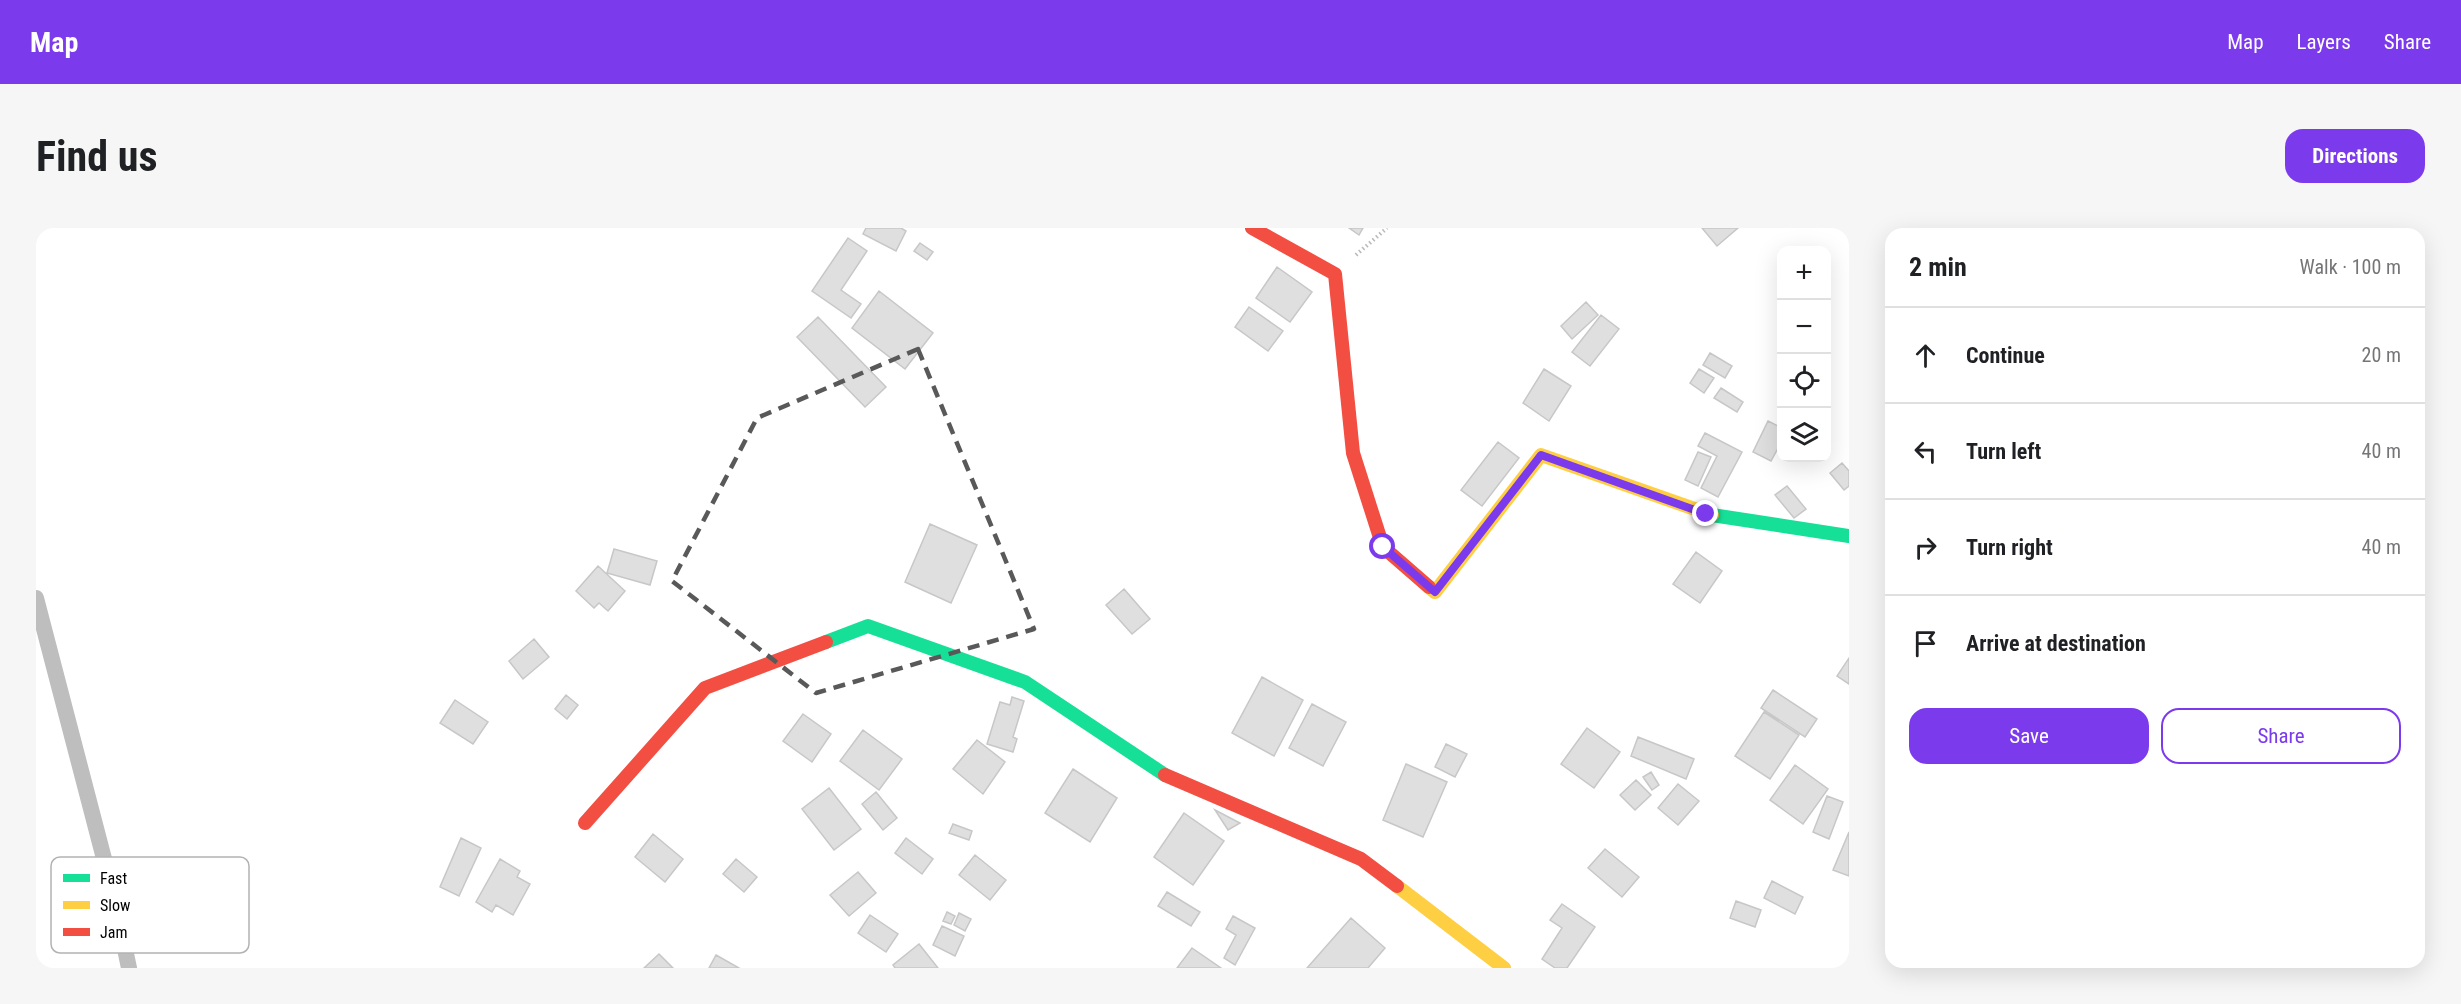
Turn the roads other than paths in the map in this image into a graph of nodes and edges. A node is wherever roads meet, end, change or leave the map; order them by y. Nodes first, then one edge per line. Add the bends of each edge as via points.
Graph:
1 (1252, 228) edge
2 (1849, 536) edge
3 (36, 598) edge
4 (585, 823) dead end
5 (104, 857) edge
6 (126, 953) edge
7 (129, 968) edge
8 (1504, 968) edge

1 - 2 street via 1335,273 1353,453 1383,547 1435,592 1541,455 1706,514
3 - 5 lane
4 - 8 street via 705,688 868,626 1025,682 1161,773 1361,859
6 - 7 lane

